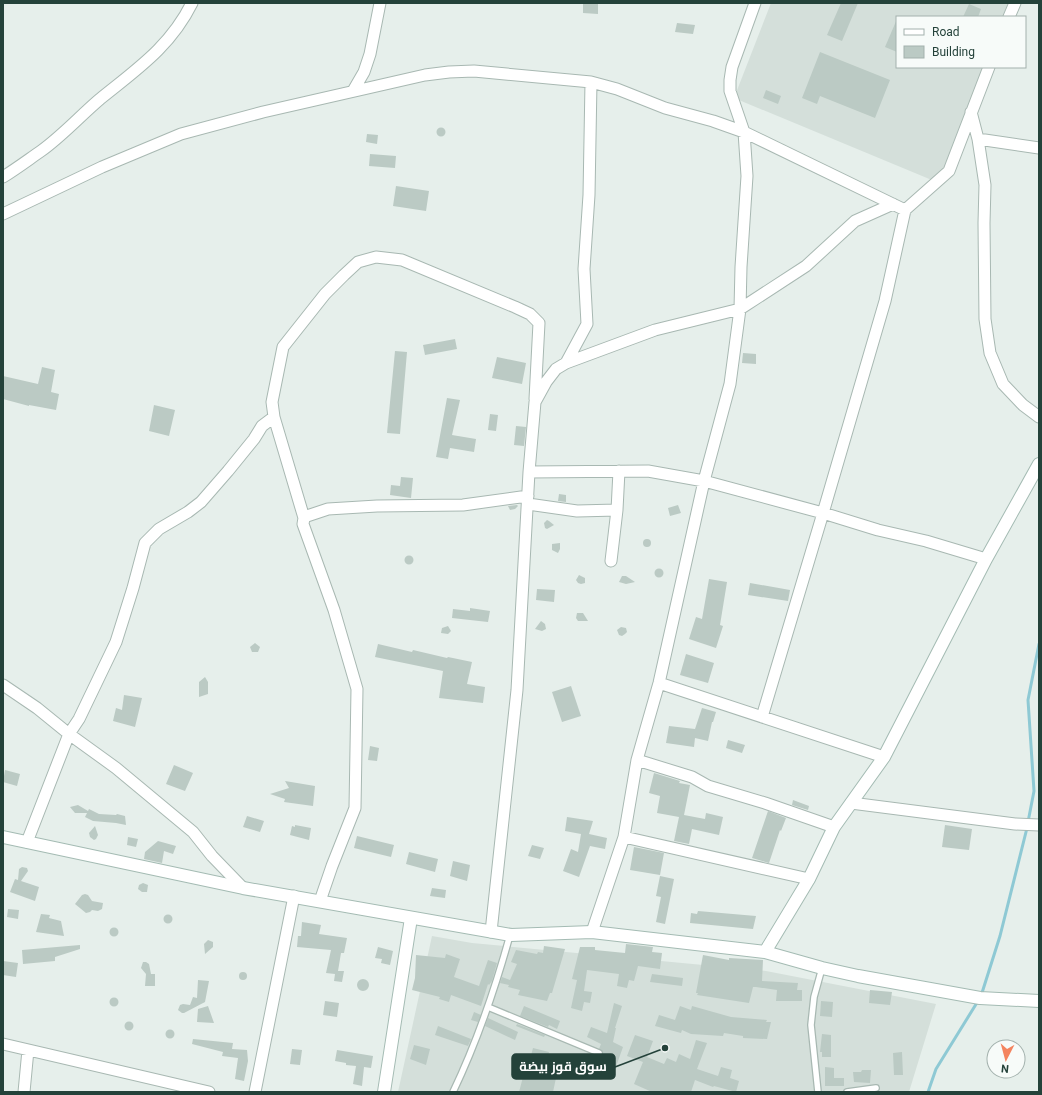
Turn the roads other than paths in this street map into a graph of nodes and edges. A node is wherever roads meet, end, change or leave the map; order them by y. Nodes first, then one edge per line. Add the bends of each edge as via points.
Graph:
1 (192, 3) edge
2 (380, 3) edge
3 (755, 3) edge
4 (1015, 3) edge
5 (1009, 16) edge
6 (989, 68) edge
7 (591, 82) junction
8 (353, 91) junction
9 (971, 112) junction
10 (744, 132) junction
11 (978, 139) junction
12 (1039, 148) edge
13 (3, 177) edge
14 (893, 204) junction
15 (905, 210) junction
16 (3, 214) edge
17 (740, 309) junction
18 (566, 363) junction
19 (534, 402) junction
20 (274, 417) junction
21 (1039, 417) edge
22 (1039, 464) edge
23 (619, 471) junction
24 (529, 472) junction
25 (704, 481) junction
26 (528, 500) junction
27 (617, 510) junction
28 (823, 513) junction
29 (304, 518) junction
30 (986, 559) junction
31 (611, 561) dead end
32 (659, 683) junction
33 (3, 685) edge
34 (762, 717) junction
35 (69, 734) junction
36 (884, 757) junction
37 (637, 760) junction
38 (851, 803) junction
39 (1039, 825) edge
40 (834, 827) junction
41 (3, 837) edge
42 (624, 837) junction
43 (27, 842) junction
44 (809, 880) junction
45 (243, 888) junction
46 (294, 896) junction
47 (320, 901) junction
48 (411, 918) junction
49 (491, 932) junction
50 (592, 932) junction
51 (510, 935) junction
52 (765, 952) junction
53 (822, 968) junction
54 (1039, 1001) edge
55 (488, 1007) junction
56 (3, 1044) edge
57 (28, 1050) junction
58 (599, 1053) dead end
59 (876, 1088) dead end
60 (24, 1092) edge
61 (209, 1092) edge
62 (255, 1092) edge
63 (384, 1092) edge
64 (453, 1092) edge
65 (818, 1092) edge
66 (847, 1092) edge

1 - 13 street via 185,17 153,56 42,151
2 - 8 street via 370,54 364,72
3 - 10 street via 732,67 730,80 730,91
4 - 5 street
6 - 9 street
7 - 8 street via 474,71 425,75
7 - 10 street
7 - 18 street via 589,194 584,269 587,324
8 - 16 street via 181,134 102,167
9 - 11 street
9 - 15 street via 950,171
10 - 14 street
10 - 17 street via 747,176
11 - 12 street
11 - 21 street via 985,185 985,319 990,353 1003,384
14 - 15 street
14 - 17 street via 855,221 806,266
15 - 28 street via 885,301
17 - 18 street via 655,330
17 - 25 street via 730,384
18 - 19 street via 556,369
19 - 20 street via 539,323 530,314 402,260 376,256 358,262 344,275 283,347 272,402
19 - 24 street
20 - 29 street
20 - 35 street via 262,426 201,502 159,529 145,543 116,642 79,719
22 - 30 main road
23 - 24 street
23 - 25 street via 648,471
23 - 27 street
24 - 26 street
25 - 28 street
25 - 32 street
26 - 27 street via 577,511
26 - 29 street via 463,505 328,509
26 - 49 street via 518,690
27 - 31 street
28 - 30 street
28 - 34 street
29 - 47 street via 303,524 334,610 357,689 355,808
30 - 36 main road
32 - 34 street
32 - 37 street
33 - 35 street
34 - 36 street
35 - 43 street
35 - 45 street via 116,768 193,832
36 - 38 main road
37 - 40 street
37 - 42 street
38 - 39 street
38 - 40 main road
40 - 44 main road
41 - 43 main road
42 - 44 street
42 - 50 street
43 - 45 main road
44 - 52 main road
45 - 46 main road
46 - 47 main road
46 - 62 street
47 - 48 main road
48 - 49 main road
48 - 63 main road
49 - 51 main road
50 - 51 main road
50 - 52 main road
51 - 55 lane
52 - 53 main road
53 - 54 main road via 980,998
53 - 65 lane via 814,997 811,1025
55 - 58 lane
55 - 64 lane
56 - 57 street
57 - 60 street
57 - 61 street
59 - 66 lane

